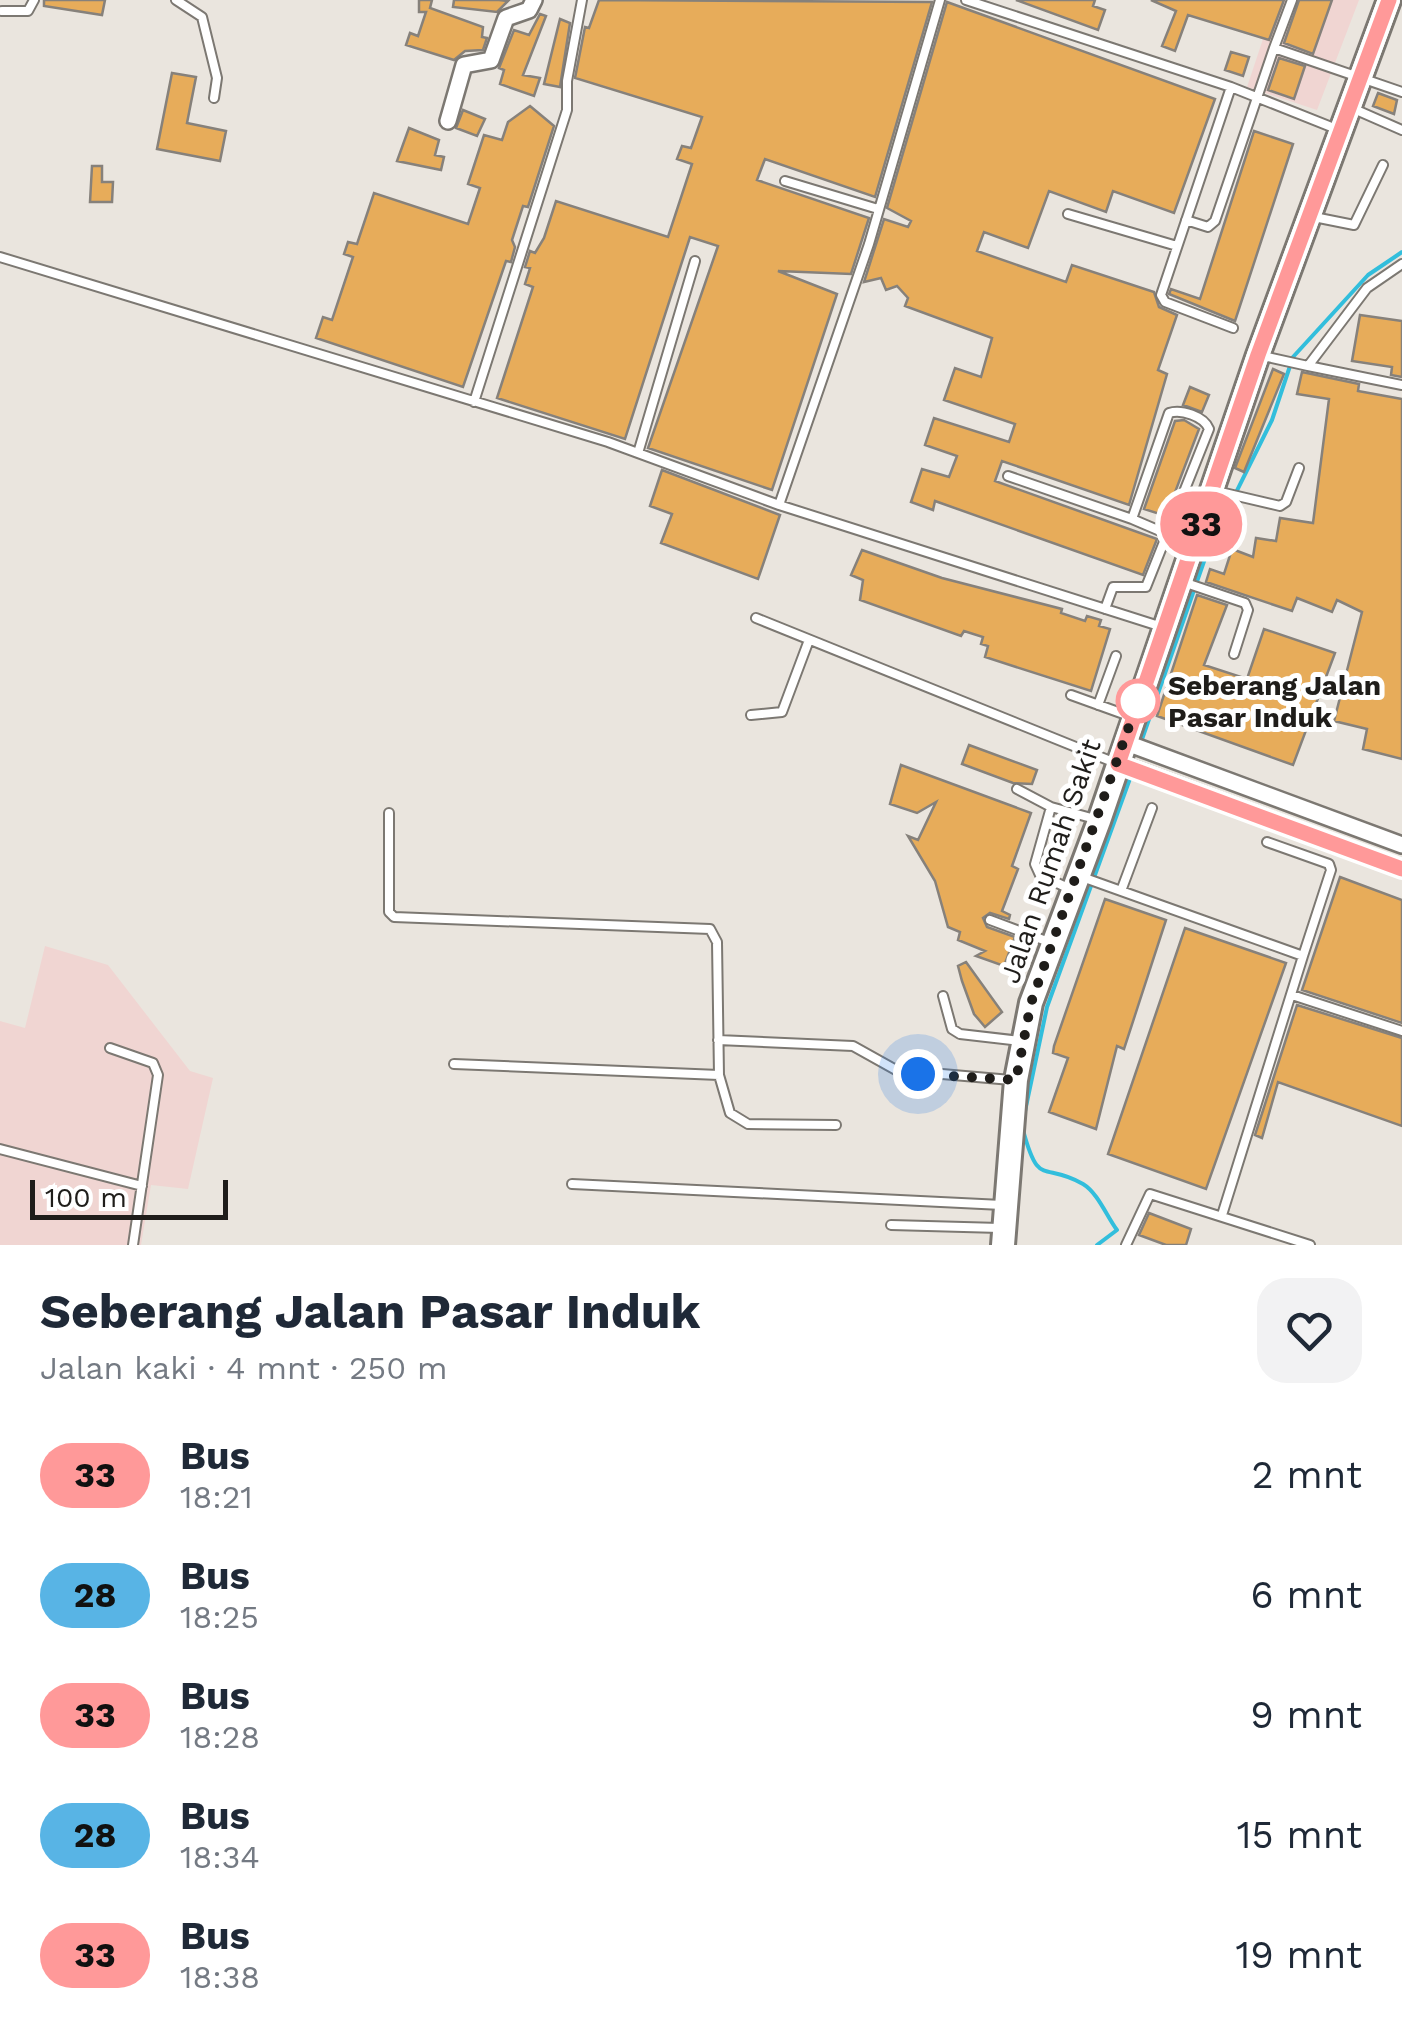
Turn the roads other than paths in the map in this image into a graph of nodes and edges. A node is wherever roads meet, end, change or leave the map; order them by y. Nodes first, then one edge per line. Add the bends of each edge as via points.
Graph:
1 (34, 0) edge
2 (176, 0) edge
3 (534, 0) edge
4 (582, 0) edge
5 (940, 0) edge
6 (966, 0) edge
7 (1292, 0) edge
8 (1389, 0) edge
9 (2, 11) edge
10 (1274, 48) junction
11 (1361, 76) junction
12 (1231, 87) junction
13 (1402, 92) edge
14 (214, 98) dead end
15 (1258, 100) junction
16 (1350, 107) junction
17 (448, 121) dead end
18 (1402, 130) edge
19 (1341, 131) junction
20 (1384, 164) dead end
21 (786, 181) dead end
22 (878, 208) junction
23 (1068, 214) dead end
24 (1310, 216) junction
25 (1186, 220) junction
26 (1176, 246) junction
27 (0, 257) edge
28 (696, 261) dead end
29 (1402, 264) edge
30 (1233, 328) dead end
31 (1268, 357) junction
32 (1308, 366) junction
33 (1402, 385) edge
34 (474, 402) junction
35 (638, 453) junction
36 (1299, 468) dead end
37 (1008, 476) dead end
38 (1220, 492) junction
39 (778, 505) junction
40 (1132, 519) junction
41 (1167, 534) junction
42 (1190, 585) junction
43 (1106, 609) junction
44 (756, 618) dead end
45 (1164, 628) junction
46 (809, 640) junction
47 (1234, 654) dead end
48 (1116, 656) dead end
49 (1071, 694) dead end
50 (1098, 705) junction
51 (752, 715) dead end
52 (1132, 716) junction
53 (1132, 757) junction
54 (1017, 789) dead end
55 (1051, 806) junction
56 (1152, 808) dead end
57 (389, 813) dead end
58 (1099, 820) junction
59 (1268, 842) dead end
60 (1402, 845) edge
61 (1402, 869) edge
62 (1084, 882) junction
63 (1121, 890) junction
64 (990, 920) dead end
65 (1053, 944) junction
66 (1303, 956) junction
67 (1292, 995) junction
68 (943, 996) dead end
69 (1402, 1031) edge
70 (718, 1040) junction
71 (1022, 1041) junction
72 (110, 1048) dead end
73 (454, 1064) dead end
74 (719, 1074) junction
75 (1016, 1080) junction
76 (836, 1125) dead end
77 (0, 1150) edge
78 (572, 1184) dead end
79 (142, 1186) junction
80 (1222, 1215) junction
81 (890, 1226) dead end
82 (1004, 1226) edge
83 (133, 1245) edge
84 (1126, 1245) edge
85 (1310, 1245) edge

1 - 9 lane via 28,11
2 - 14 lane via 202,17 218,78
3 - 17 street via 530,10 506,18 490,60 464,65
4 - 34 lane via 567,110
5 - 22 lane
6 - 12 lane
7 - 10 lane
8 - 11 main road, Jalan Rumah Sakit
10 - 11 lane
10 - 15 lane
11 - 13 lane
11 - 16 main road, Jalan Rumah Sakit
12 - 15 lane
12 - 25 lane
15 - 19 lane
15 - 25 lane via 1215,221 1208,228
16 - 18 lane
16 - 19 main road, Jalan Rumah Sakit
19 - 24 main road, Jalan Rumah Sakit
20 - 24 lane via 1354,224
21 - 22 lane
22 - 39 lane
23 - 26 lane
24 - 31 main road, Jalan Rumah Sakit
25 - 26 lane
26 - 30 lane via 1162,299
27 - 34 lane
28 - 35 lane
29 - 32 lane via 1366,288
31 - 32 lane
31 - 38 main road, Jalan Rumah Sakit
32 - 33 lane
34 - 35 lane
35 - 39 lane
36 - 38 lane via 1280,506
37 - 40 lane
38 - 42 main road, Jalan Rumah Sakit
39 - 43 lane
40 - 41 lane
40 - 41 lane via 1169,413 1202,418 1209,429
41 - 43 lane via 1146,587 1113,588
42 - 45 main road, Jalan Rumah Sakit
42 - 47 lane via 1244,603 1248,610
43 - 45 lane
44 - 46 lane
45 - 52 main road, Jalan Rumah Sakit
46 - 51 lane via 782,712
46 - 53 lane
48 - 50 lane
49 - 50 lane
50 - 52 lane
52 - 53 main road, Jalan Rumah Sakit
53 - 58 main road, Jalan Rumah Sakit
53 - 60 street
53 - 61 street
54 - 55 lane
55 - 58 lane
55 - 62 lane via 1036,869
56 - 63 lane
57 - 70 lane via 394,917 710,929 718,942
58 - 62 main road, Jalan Rumah Sakit
59 - 66 lane via 1332,870
62 - 63 lane
62 - 65 main road, Jalan Rumah Sakit
63 - 66 lane
64 - 65 lane
65 - 71 main road, Jalan Rumah Sakit
66 - 67 lane
67 - 69 lane
67 - 80 lane
68 - 71 lane via 952,1029 960,1034
70 - 74 lane
70 - 75 lane via 854,1046 896,1070
71 - 75 main road, Jalan Rumah Sakit
72 - 79 lane via 153,1063 158,1075
73 - 74 lane
74 - 76 lane via 730,1113 748,1124
75 - 82 main road, Jalan Rumah Sakit
77 - 79 lane
78 - 82 lane
79 - 83 lane
80 - 84 lane via 1150,1194
80 - 85 lane
81 - 82 lane

